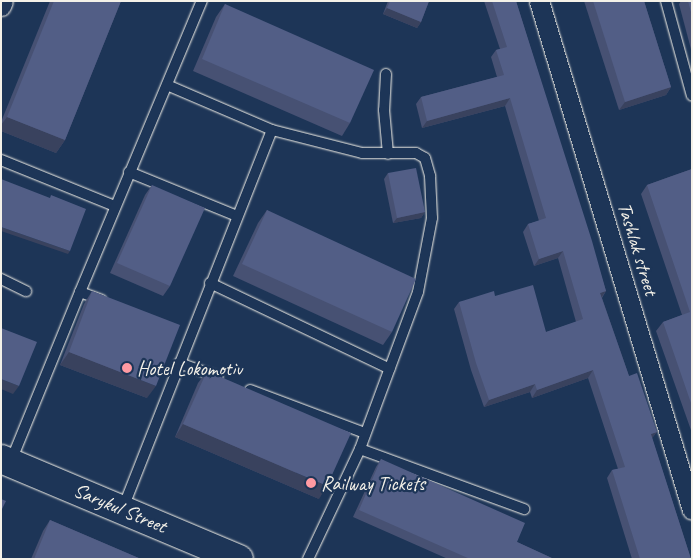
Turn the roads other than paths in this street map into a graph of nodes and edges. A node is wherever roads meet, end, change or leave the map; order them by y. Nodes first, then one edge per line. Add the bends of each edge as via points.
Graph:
1 (3, 1) edge
2 (202, 1) edge
3 (539, 1) edge
4 (666, 1) edge
5 (1, 6) edge
6 (386, 74) dead end
7 (167, 85) junction
8 (692, 96) edge
9 (272, 130) junction
10 (388, 154) junction
11 (1, 160) edge
12 (129, 172) junction
13 (115, 206) junction
14 (237, 216) junction
15 (1, 280) edge
16 (210, 283) junction
17 (26, 291) dead end
18 (80, 292) junction
19 (117, 306) edge
20 (179, 363) junction
21 (390, 369) junction
22 (365, 433) junction
23 (360, 449) junction
24 (6, 460) edge
25 (123, 509) junction
26 (524, 509) dead end
27 (692, 510) edge
28 (239, 559) edge
29 (308, 559) edge

1 - 5 street
2 - 7 lane
3 - 27 street, Tashlak street
4 - 8 lane
6 - 10 lane via 384,110
7 - 9 lane
7 - 12 lane
9 - 10 lane via 362,153
9 - 14 lane
10 - 21 lane via 416,153 425,158 432,218 418,292
11 - 13 lane
12 - 13 lane
12 - 14 lane
13 - 18 lane
14 - 16 lane
15 - 17 lane
16 - 20 lane via 185,330
16 - 21 lane
18 - 19 lane
18 - 24 lane
20 - 22 lane
20 - 25 lane
21 - 22 lane
22 - 23 lane
23 - 26 lane
23 - 29 lane
24 - 25 main road, Sarykul Street
25 - 28 main road, Sarykul Street

